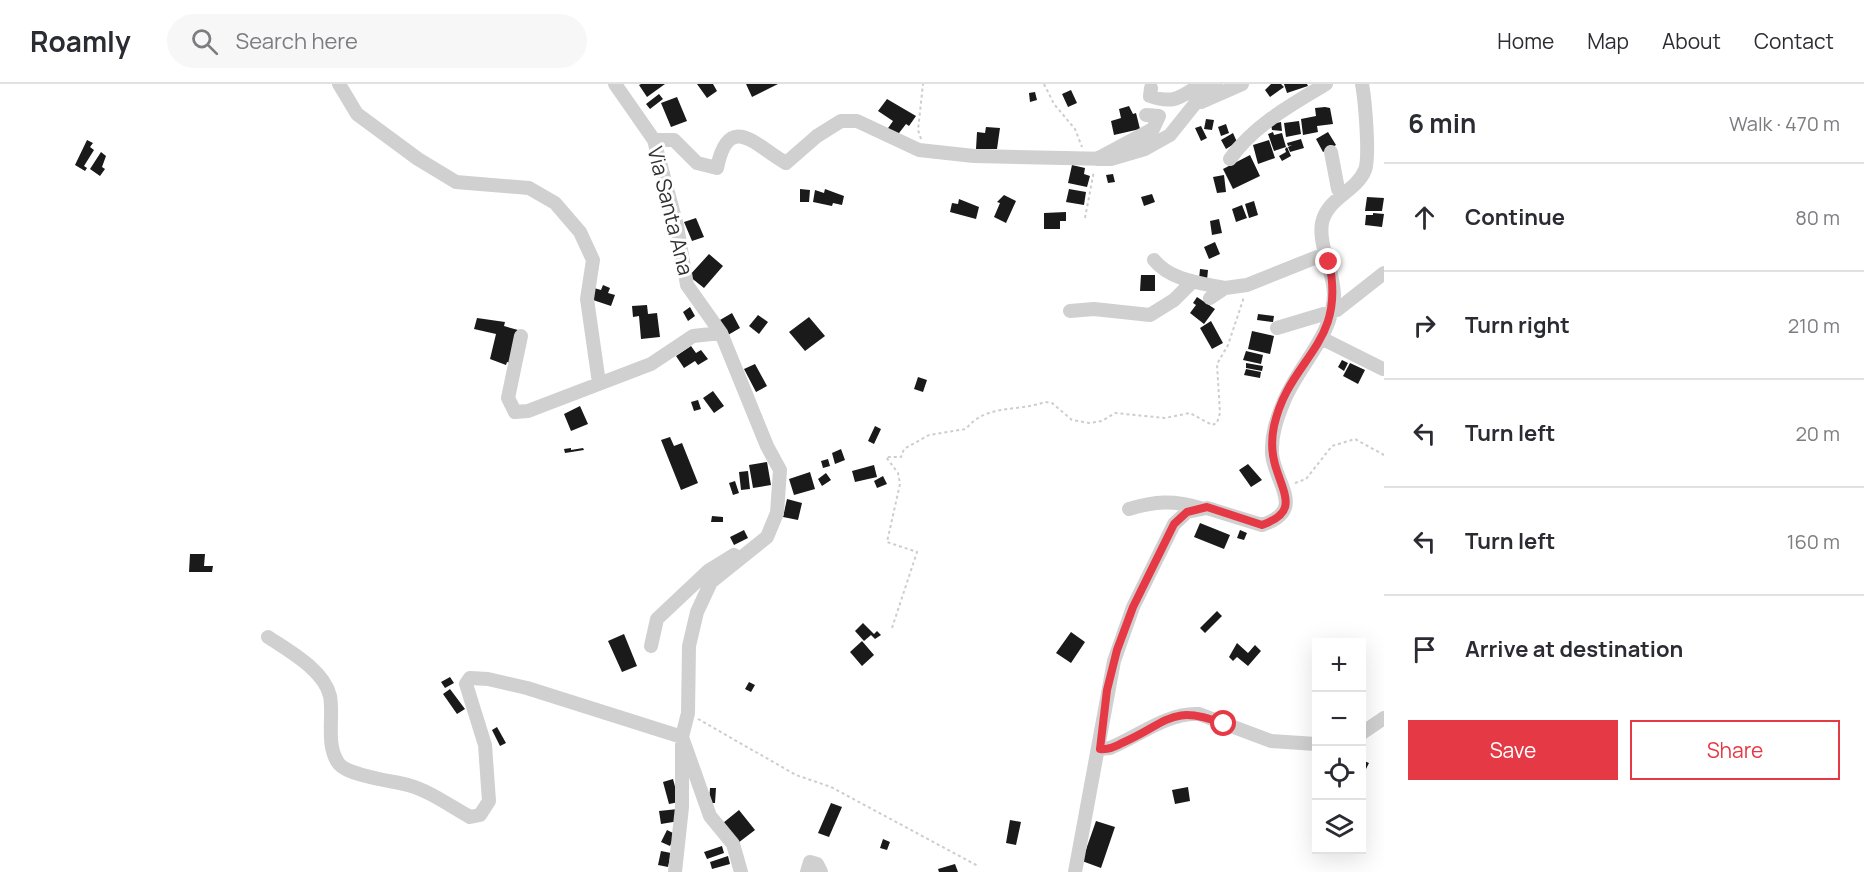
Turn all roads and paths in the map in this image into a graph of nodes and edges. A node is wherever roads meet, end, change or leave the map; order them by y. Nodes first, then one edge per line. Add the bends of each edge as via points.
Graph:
1 (339, 84) edge
2 (615, 84) edge
3 (923, 84) edge
4 (1044, 84) edge
5 (1242, 84) edge
6 (1326, 84) edge
7 (1362, 84) edge
8 (1209, 85) edge
9 (1151, 88) dead end
10 (1197, 110) junction
11 (1146, 115) dead end
12 (654, 140) junction
13 (924, 150) junction
14 (1331, 152) dead end
15 (1090, 158) junction
16 (1230, 159) dead end
17 (1342, 195) junction
18 (1085, 219) dead end
19 (1327, 253) junction
20 (1154, 260) dead end
21 (1384, 273) edge
22 (1192, 282) junction
23 (1247, 285) junction
24 (1225, 288) junction
25 (1210, 298) dead end
26 (1070, 311) dead end
27 (1332, 311) junction
28 (1277, 328) dead end
29 (720, 333) junction
30 (521, 336) dead end
31 (1321, 338) junction
32 (1383, 369) edge
33 (599, 383) junction
34 (1384, 455) edge
35 (1284, 488) junction
36 (1200, 508) junction
37 (1130, 509) dead end
38 (768, 537) junction
39 (892, 627) dead end
40 (268, 637) dead end
41 (651, 646) dead end
42 (688, 713) junction
43 (1384, 718) edge
44 (1366, 730) edge
45 (682, 737) junction
46 (1312, 744) edge
47 (1100, 749) junction
48 (978, 866) dead end
49 (675, 872) edge
50 (741, 872) edge
51 (807, 872) edge
52 (820, 872) edge
53 (1075, 872) edge

1 - 33 street via 357,114 456,182 529,188 555,203 580,232 593,260 587,299
2 - 12 street, Via Santa Ana
3 - 13 path via 918,130
4 - 15 path via 1054,104 1076,129
5 - 10 street
6 - 16 street via 1286,108 1238,147
7 - 17 street via 1365,171
8 - 9 street via 1187,96 1162,100 1150,96
8 - 10 street
10 - 15 street via 1170,135 1145,149 1112,159
11 - 15 street via 1159,116 1153,129
12 - 13 street via 674,140 697,162 717,168 726,143 738,136 754,139 767,153 786,163 826,129 840,121 857,121
12 - 29 street, Via Santa Ana via 677,226 687,285
13 - 15 street via 974,156
14 - 17 street
15 - 18 path
17 - 19 street via 1328,208 1322,224
19 - 23 street
19 - 27 street via 1334,286
20 - 22 street via 1163,271
21 - 27 street
22 - 24 street
22 - 26 street via 1174,300 1150,315 1094,309
23 - 24 street
23 - 39 path via 1228,345 1217,364 1217,423 1212,425 1190,413 1165,418 1115,413 1102,422 1089,423 1072,420 1052,403 1045,402 996,409 972,421 966,429 929,435 904,449 901,458 886,457 898,473 900,484 887,542 917,552
24 - 25 street
27 - 28 street
27 - 31 street
29 - 33 street via 693,336 651,363
29 - 38 street, Via Santa Ana via 780,470 777,513
30 - 33 street via 508,398 514,412 528,411
31 - 32 street
31 - 35 street via 1287,394 1274,425 1272,454
34 - 35 path via 1355,439 1332,446 1306,479
35 - 36 street via 1285,508 1281,516 1262,525
36 - 37 street via 1180,502 1152,501
36 - 47 street via 1187,512 1174,524 1133,607 1111,673
38 - 41 street via 699,579 657,619
38 - 42 street via 711,582 697,612 689,646
40 - 45 street via 309,664 330,694 332,739 341,766 380,780 410,785 470,817 480,815 489,801 486,745 466,684 470,678 527,688
42 - 45 street
42 - 48 path via 796,775 831,787
43 - 44 street
45 - 49 street via 682,807
45 - 50 street via 710,816 733,844
46 - 47 street via 1271,741 1188,713
47 - 53 street
51 - 52 street via 810,862 818,864

